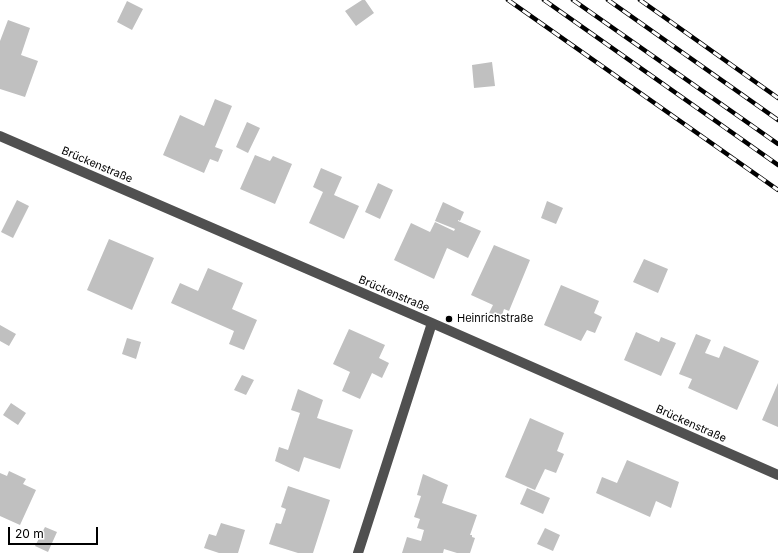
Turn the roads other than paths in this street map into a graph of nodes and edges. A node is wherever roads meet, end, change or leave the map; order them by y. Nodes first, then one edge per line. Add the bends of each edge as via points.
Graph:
1 (0, 136) edge
2 (432, 323) junction
3 (778, 476) edge
4 (358, 553) edge

1 - 2 street, Brückenstraße
2 - 3 street, Brückenstraße
2 - 4 street

